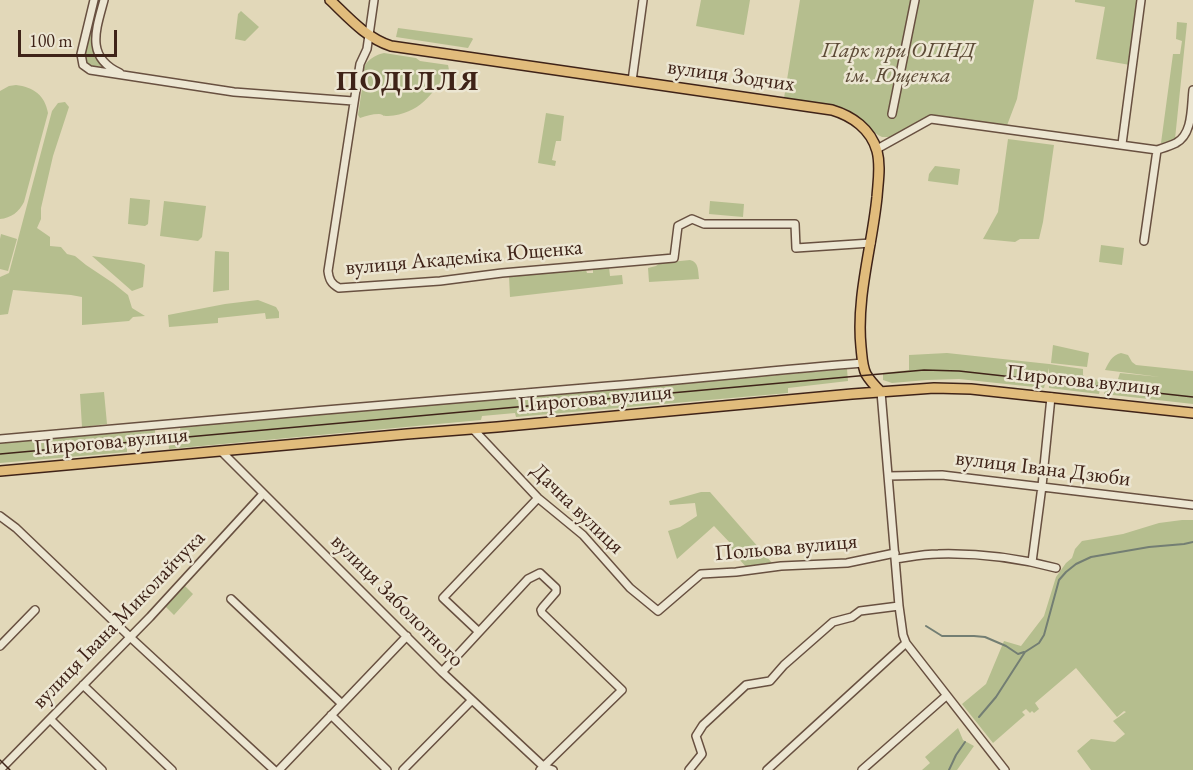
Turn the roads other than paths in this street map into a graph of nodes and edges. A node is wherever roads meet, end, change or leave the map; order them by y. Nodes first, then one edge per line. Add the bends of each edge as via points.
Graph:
1 (330, 0) edge
2 (374, 0) edge
3 (643, 0) edge
4 (915, 0) edge
5 (1141, 0) edge
6 (94, 2) edge
7 (103, 3) edge
8 (369, 35) junction
9 (125, 75) junction
10 (632, 81) junction
11 (1193, 90) edge
12 (353, 100) junction
13 (892, 114) dead end
14 (1122, 144) junction
15 (877, 149) junction
16 (1157, 150) junction
17 (1144, 241) dead end
18 (871, 243) junction
19 (862, 363) junction
20 (881, 392) junction
21 (1051, 398) junction
22 (1193, 413) edge
23 (473, 429) junction
24 (0, 439) edge
25 (220, 451) junction
26 (13, 470) junction
27 (0, 471) edge
28 (888, 476) junction
29 (0, 478) edge
30 (1042, 486) junction
31 (263, 494) junction
32 (538, 498) junction
33 (1193, 505) edge
34 (0, 516) edge
35 (895, 556) junction
36 (1032, 562) junction
37 (1056, 568) dead end
38 (231, 599) dead end
39 (899, 606) junction
40 (35, 610) dead end
41 (658, 611) joint
42 (479, 632) junction
43 (406, 636) junction
44 (130, 637) junction
45 (906, 643) junction
46 (0, 646) edge
47 (442, 672) junction
48 (83, 685) junction
49 (946, 696) junction
50 (472, 700) junction
51 (342, 704) junction
52 (331, 716) junction
53 (50, 719) junction
54 (542, 768) edge
55 (0, 770) edge
56 (102, 770) edge
57 (172, 770) edge
58 (274, 770) edge
59 (279, 770) edge
60 (387, 770) edge
61 (403, 770) edge
62 (553, 770) edge
63 (689, 770) edge
64 (767, 770) edge
65 (862, 770) edge
66 (1005, 770) edge

1 - 8 main road, вулиця Зодчих
2 - 8 street, вулиця Академіка Ющенка
3 - 10 street
4 - 13 street
5 - 14 street
6 - 7 street
6 - 9 street via 82,63 90,70
7 - 9 street via 96,50 107,66
8 - 10 main road, вулиця Зодчих via 400,48
8 - 12 street, вулиця Академіка Ющенка
9 - 12 street via 234,92
10 - 15 main road, вулиця Зодчих via 832,110 856,121
11 - 16 street via 1187,131 1178,142
12 - 18 street, вулиця Академіка Ющенка via 328,271 330,281 339,288 674,258 678,226 692,219 704,224 795,224 796,248
14 - 15 street via 931,119
14 - 16 street
15 - 18 main road via 879,177
16 - 17 street
18 - 19 main road via 861,305
19 - 20 main road via 866,375
19 - 24 street, Пирогова вулиця
20 - 21 main road, Пирогова вулиця via 951,388
20 - 23 main road, Пирогова вулиця
20 - 28 street
21 - 22 main road, Пирогова вулиця
21 - 30 street
23 - 25 main road, Пирогова вулиця
23 - 32 street, Дачна вулиця
25 - 26 main road, Пирогова вулиця
25 - 31 street, вулиця Заболотного
26 - 27 main road, Пирогова вулиця
26 - 29 main road
28 - 30 street, вулиця Івана Дзюби via 942,475
28 - 35 street
30 - 33 street, вулиця Івана Дзюби
30 - 36 street
31 - 43 street, вулиця Заболотного
31 - 44 street, вулиця Івана Миколайчука
32 - 41 street, Дачна вулиця via 583,535 630,588
32 - 42 street via 443,598
34 - 44 street
35 - 36 street, Польова вулиця via 937,554
35 - 39 street
35 - 41 street, Польова вулиця via 701,574
36 - 37 street, Польова вулиця
38 - 51 street
39 - 45 street
39 - 63 street via 860,611 833,622 770,681 746,685 703,725 696,736 702,754
40 - 46 street
42 - 47 street
42 - 54 street via 528,579 540,573 557,590 542,613 622,690
43 - 47 street, вулиця Заболотного
43 - 51 street
44 - 48 street, вулиця Івана Миколайчука
44 - 58 street
45 - 49 street
45 - 64 street
47 - 50 street, вулиця Заболотного
48 - 53 street, вулиця Івана Миколайчука
48 - 57 street
49 - 65 street
49 - 66 street
50 - 54 street, вулиця Заболотного
50 - 61 street
51 - 52 street
52 - 59 street
52 - 60 street
53 - 55 street, вулиця Івана Миколайчука
53 - 56 street
54 - 62 street, вулиця Заболотного

